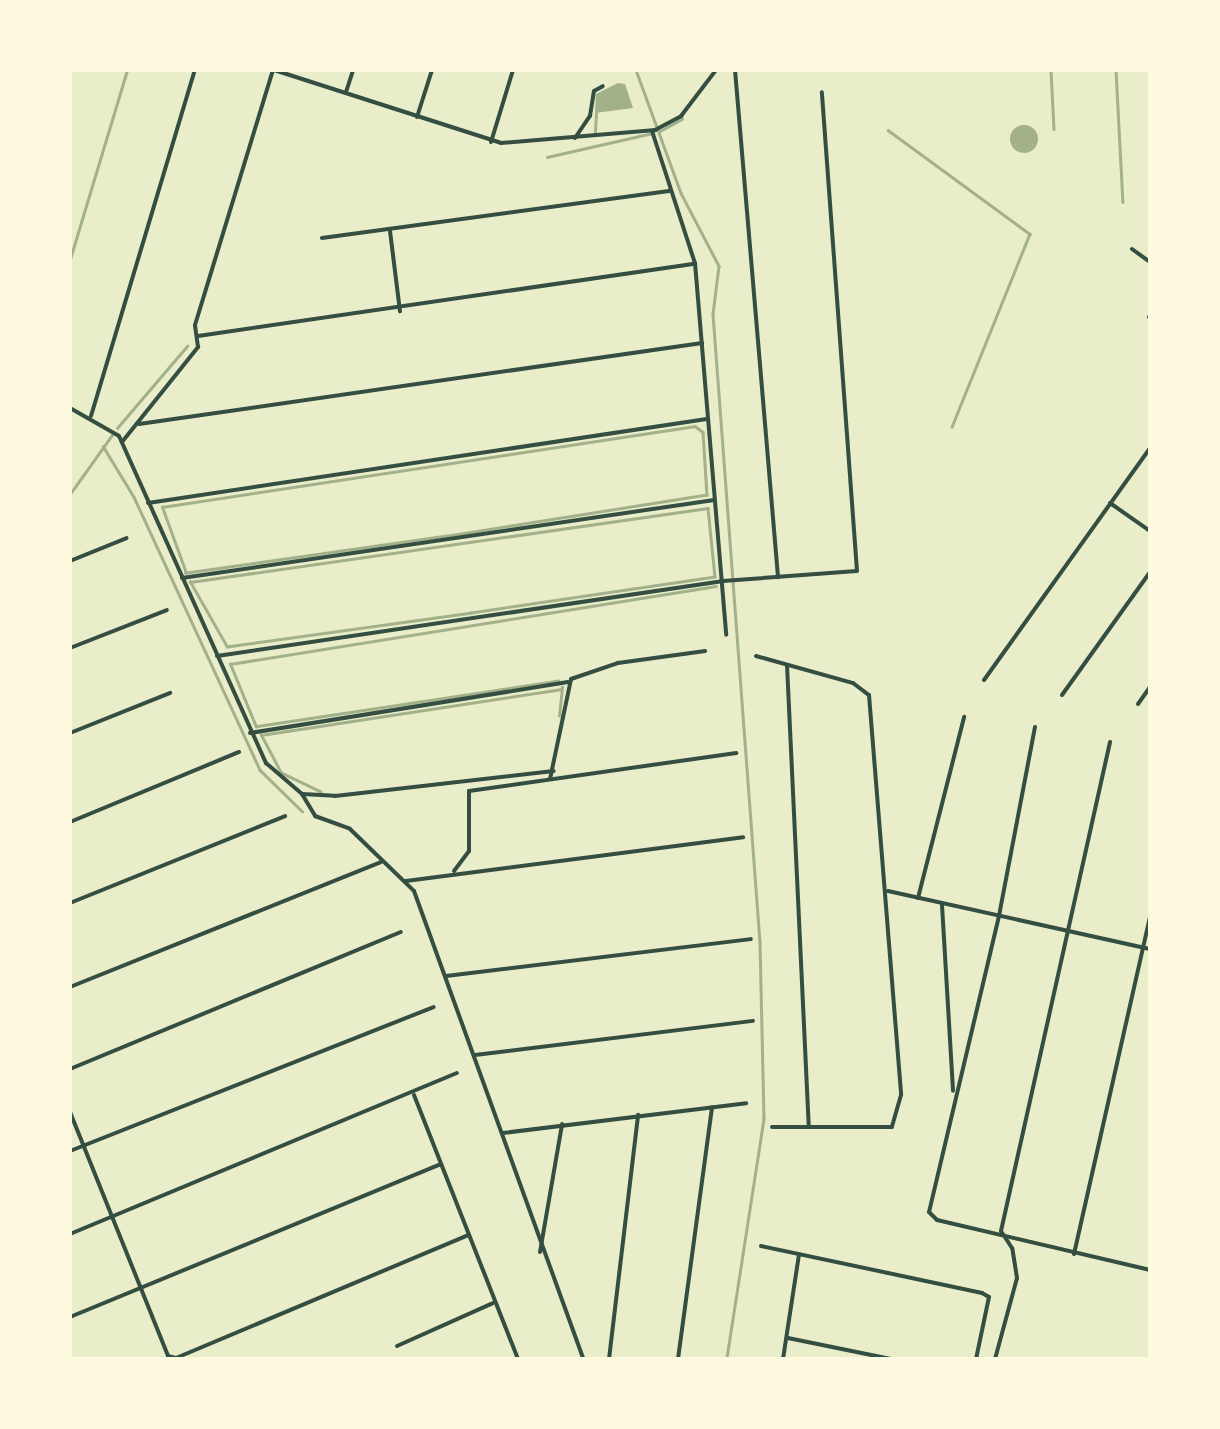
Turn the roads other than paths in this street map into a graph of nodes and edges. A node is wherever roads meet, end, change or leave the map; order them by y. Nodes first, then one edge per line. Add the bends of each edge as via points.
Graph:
1 (195, 70) edge
2 (273, 70) edge
3 (353, 70) edge
4 (432, 70) edge
5 (513, 70) edge
6 (716, 70) edge
7 (735, 70) edge
8 (603, 86) dead end
9 (346, 92) junction
10 (822, 92) dead end
11 (417, 117) junction
12 (653, 132) junction
13 (575, 138) junction
14 (492, 142) junction
15 (670, 190) junction
16 (390, 230) junction
17 (322, 238) dead end
18 (1132, 249) dead end
19 (1150, 262) edge
20 (696, 264) junction
21 (400, 310) junction
22 (198, 336) junction
23 (702, 343) junction
24 (70, 408) edge
25 (91, 416) junction
26 (707, 420) junction
27 (139, 424) junction
28 (121, 443) junction
29 (1150, 448) edge
30 (714, 500) junction
31 (148, 503) junction
32 (1110, 503) junction
33 (1150, 532) edge
34 (128, 538) dead end
35 (70, 561) edge
36 (1150, 572) edge
37 (778, 577) junction
38 (182, 578) junction
39 (722, 581) junction
40 (166, 610) dead end
41 (726, 635) dead end
42 (70, 648) edge
43 (705, 651) dead end
44 (217, 656) junction
45 (756, 656) dead end
46 (787, 665) junction
47 (984, 680) dead end
48 (568, 682) junction
49 (1150, 687) edge
50 (170, 693) dead end
51 (1062, 694) dead end
52 (1138, 704) dead end
53 (964, 716) dead end
54 (1034, 727) dead end
55 (70, 733) edge
56 (250, 733) junction
57 (1110, 742) dead end
58 (239, 752) dead end
59 (736, 753) dead end
60 (554, 771) junction
61 (550, 779) junction
62 (302, 794) junction
63 (285, 816) dead end
64 (70, 822) edge
65 (744, 837) dead end
66 (383, 861) junction
67 (454, 871) junction
68 (405, 881) junction
69 (888, 891) junction
70 (918, 898) junction
71 (942, 903) junction
72 (70, 904) edge
73 (999, 916) junction
74 (1150, 918) edge
75 (1070, 931) junction
76 (400, 932) dead end
77 (751, 939) dead end
78 (1147, 948) edge
79 (446, 976) junction
80 (70, 987) edge
81 (434, 1007) dead end
82 (753, 1022) dead end
83 (475, 1055) junction
84 (70, 1068) edge
85 (457, 1074) dead end
86 (414, 1095) junction
87 (953, 1095) junction
88 (746, 1103) dead end
89 (712, 1107) junction
90 (70, 1112) edge
91 (638, 1115) junction
92 (562, 1124) junction
93 (809, 1124) junction
94 (772, 1127) dead end
95 (502, 1133) junction
96 (84, 1146) junction
97 (70, 1151) edge
98 (439, 1165) junction
99 (112, 1216) junction
100 (1001, 1231) junction
101 (70, 1234) edge
102 (468, 1235) junction
103 (761, 1246) dead end
104 (540, 1252) junction
105 (799, 1254) junction
106 (1074, 1254) junction
107 (1150, 1268) edge
108 (140, 1286) junction
109 (493, 1303) junction
110 (70, 1316) edge
111 (787, 1338) junction
112 (397, 1346) dead end
113 (518, 1359) edge
114 (583, 1359) edge
115 (609, 1359) edge
116 (678, 1359) edge
117 (783, 1359) edge
118 (892, 1359) edge
119 (976, 1359) edge
120 (995, 1359) edge

1 - 25 street
2 - 9 street
2 - 22 street via 195,325
3 - 9 street
4 - 11 street
5 - 14 street
6 - 12 street via 681,116
7 - 37 street
8 - 13 street via 594,92 590,116
9 - 11 street
10 - 37 street via 857,571
11 - 14 street
12 - 13 street
12 - 15 street
13 - 14 street
15 - 16 street
15 - 20 street
16 - 17 street
16 - 21 street
18 - 19 street
20 - 21 street
20 - 23 street
21 - 22 street
22 - 27 street via 198,347
23 - 26 street
23 - 27 street
24 - 25 street
25 - 28 street
26 - 30 street
26 - 31 street
27 - 28 street
28 - 31 street
29 - 32 street
30 - 38 street
30 - 39 street
31 - 38 street
32 - 33 street
32 - 47 street
34 - 35 street
36 - 51 street
37 - 39 street
38 - 44 street
39 - 41 street
39 - 44 street
40 - 42 street
43 - 48 street via 618,663
44 - 56 street
45 - 46 street
46 - 69 street via 853,683 869,695
46 - 93 street
48 - 56 street
48 - 60 street
49 - 52 street
50 - 55 street
53 - 70 street
54 - 73 street
56 - 62 street via 266,763
57 - 75 street
58 - 64 street
59 - 61 street
60 - 61 street
60 - 62 street
61 - 67 street via 469,791 469,851
62 - 66 street via 316,816 350,830
63 - 72 street
65 - 67 street
66 - 68 street
66 - 80 street
67 - 68 street
68 - 79 street
69 - 70 street
69 - 93 street via 898,1116 892,1128
70 - 71 street
71 - 73 street
71 - 87 street
73 - 75 street
73 - 87 street
74 - 78 street
75 - 78 street
75 - 100 street
76 - 84 street
77 - 79 street
78 - 106 street
79 - 83 street
81 - 96 street
82 - 83 street
83 - 95 street
85 - 86 street
86 - 98 street
86 - 99 street
87 - 100 street via 929,1212 938,1220
88 - 89 street
89 - 91 street
89 - 116 street
90 - 96 street
91 - 92 street
91 - 115 street
92 - 95 street
92 - 104 street
93 - 94 street
95 - 104 street
96 - 97 street
96 - 99 street
98 - 102 street
98 - 108 street
99 - 101 street
99 - 108 street
100 - 106 street
100 - 120 street via 1017,1278
102 - 108 street via 176,1358 168,1356
102 - 109 street
103 - 105 street
104 - 114 street
105 - 111 street
105 - 119 street via 989,1297
106 - 107 street
108 - 110 street
109 - 112 street
109 - 113 street
111 - 117 street
111 - 118 street

